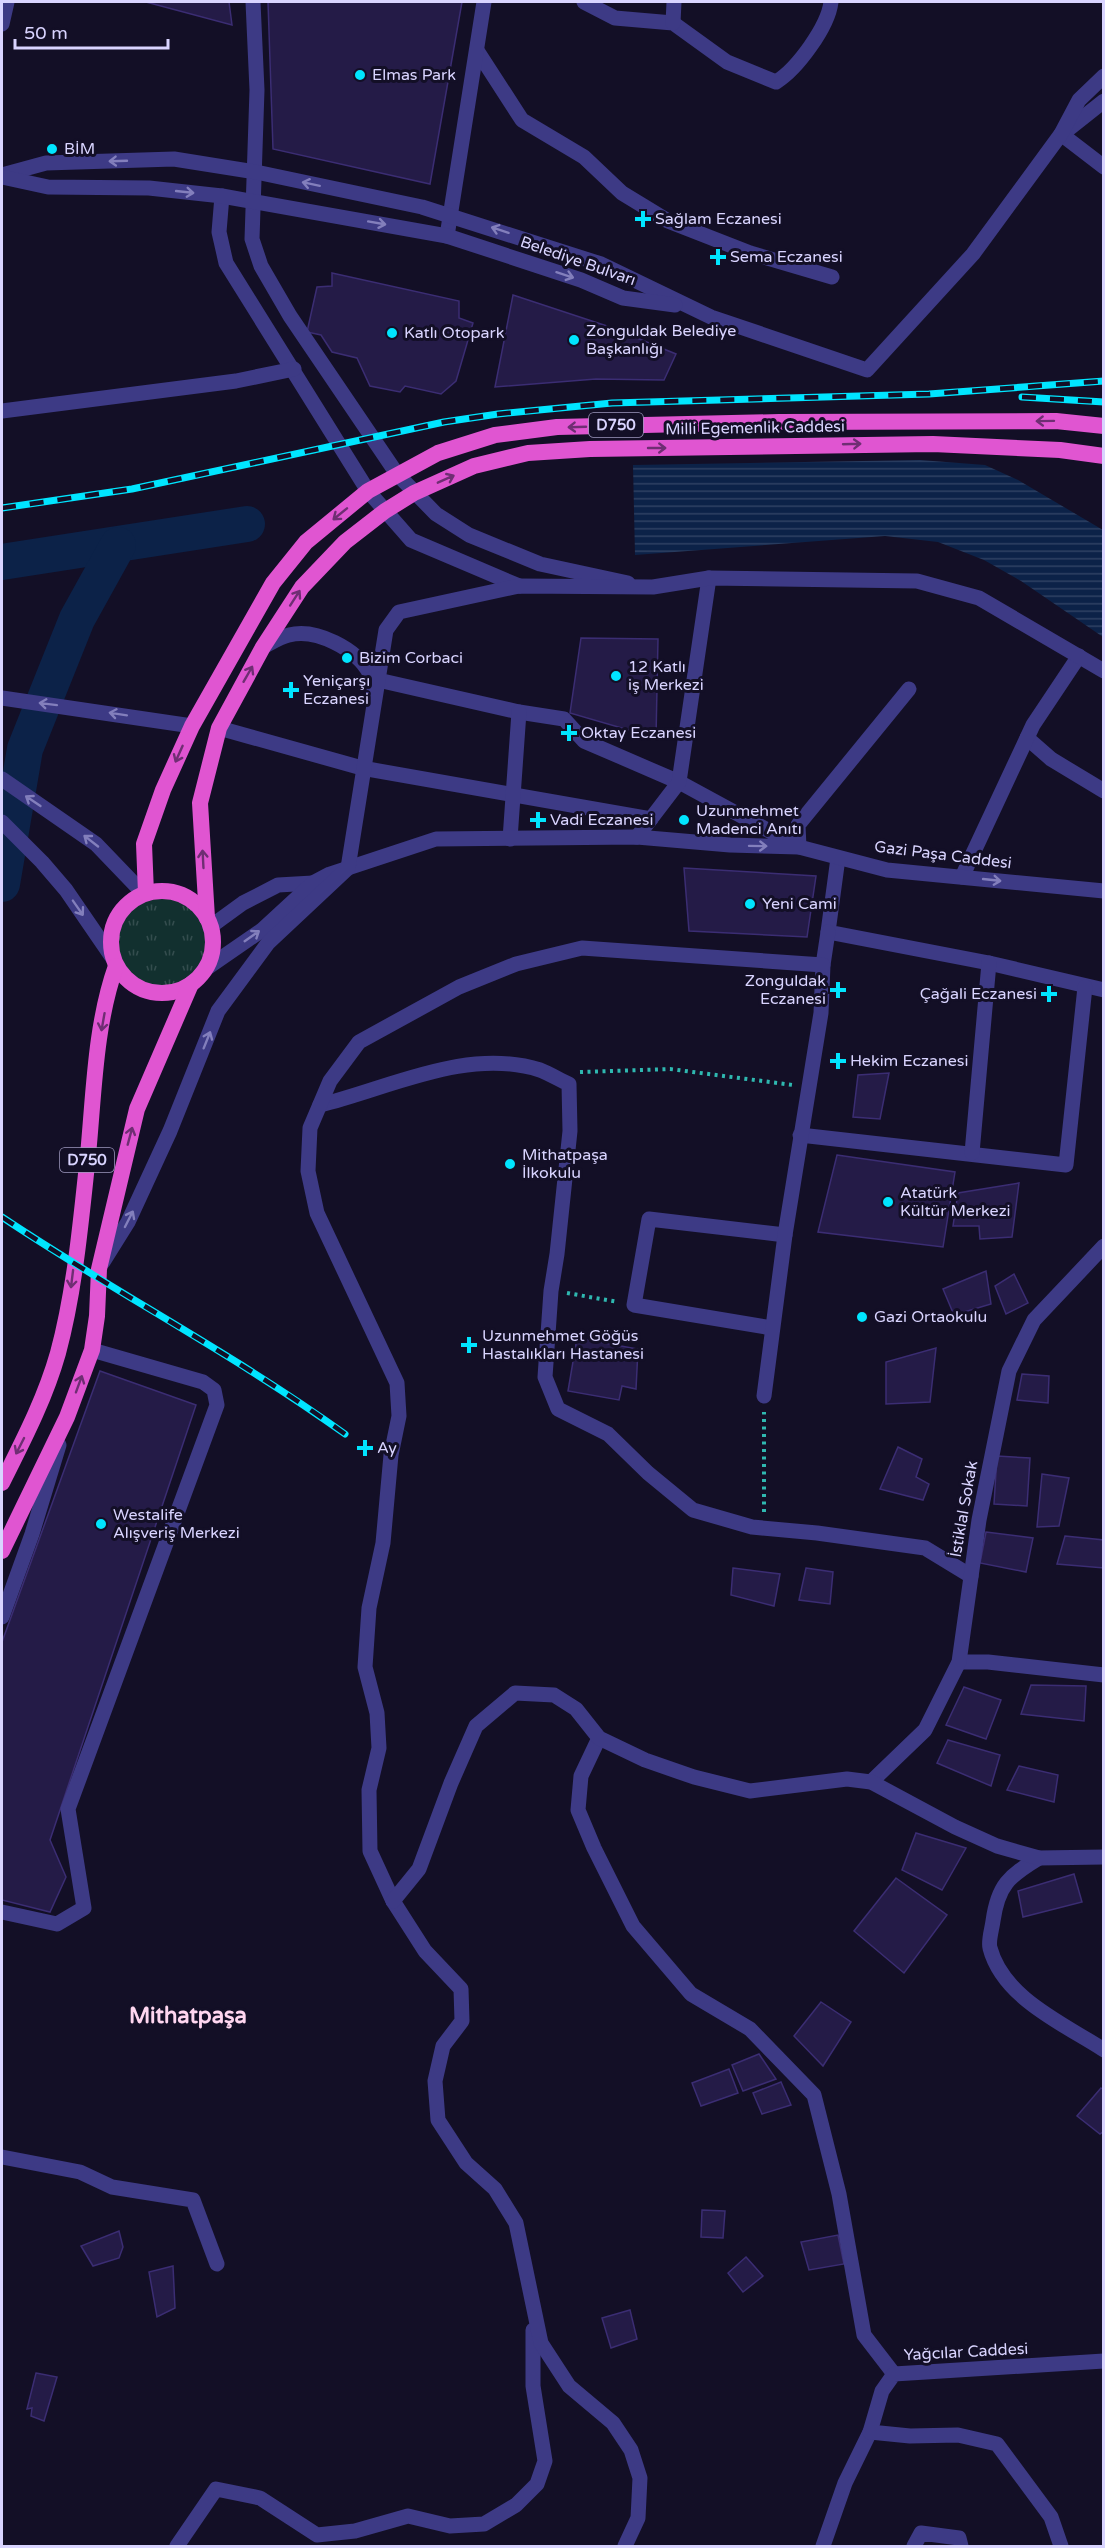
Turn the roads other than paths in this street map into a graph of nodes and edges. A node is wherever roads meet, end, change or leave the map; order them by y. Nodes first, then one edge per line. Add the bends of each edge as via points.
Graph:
1 (7, 2) edge
2 (253, 2) edge
3 (484, 2) edge
4 (584, 2) edge
5 (674, 2) edge
6 (831, 2) edge
7 (673, 23) junction
8 (2, 24) edge
9 (478, 52) junction
10 (1104, 76) edge
11 (1104, 101) edge
12 (1061, 134) junction
13 (1104, 167) edge
14 (256, 172) junction
15 (2, 176) edge
16 (222, 196) junction
17 (254, 201) junction
18 (450, 215) junction
19 (447, 236) junction
20 (832, 277) dead end
21 (690, 308) junction
22 (294, 369) junction
23 (2, 411) edge
24 (1104, 426) edge
25 (1104, 456) edge
26 (397, 474) junction
27 (368, 491) junction
28 (414, 493) junction
29 (385, 511) junction
30 (709, 578) junction
31 (519, 586) junction
32 (653, 587) junction
33 (263, 647) junction
34 (1079, 656) junction
35 (1104, 670) edge
36 (378, 680) junction
37 (909, 689) dead end
38 (6, 699) edge
39 (374, 701) junction
40 (519, 712) junction
41 (192, 726) junction
42 (219, 728) junction
43 (1027, 738) junction
44 (362, 768) junction
45 (2, 779) edge
46 (679, 782) junction
47 (1104, 790) edge
48 (514, 793) junction
49 (651, 819) junction
50 (2, 822) edge
51 (637, 837) junction
52 (510, 839) junction
53 (799, 847) junction
54 (838, 858) junction
55 (348, 868) junction
56 (962, 877) junction
57 (313, 883) junction
58 (1104, 891) edge
59 (145, 893) junction
60 (208, 922) junction
61 (828, 932) junction
62 (115, 963) junction
63 (989, 963) junction
64 (823, 965) junction
65 (204, 970) junction
66 (191, 984) junction
67 (1085, 987) junction
68 (1104, 990) edge
69 (320, 1105) junction
70 (800, 1135) junction
71 (972, 1153) junction
72 (785, 1235) junction
73 (1104, 1246) edge
74 (99, 1269) junction
75 (772, 1328) junction
76 (92, 1350) junction
77 (764, 1396) road end
78 (67, 1417) junction
79 (2, 1483) edge
80 (2, 1551) edge
81 (971, 1576) junction
82 (2, 1617) edge
83 (959, 1662) junction
84 (1104, 1675) edge
85 (599, 1738) junction
86 (871, 1782) junction
87 (1104, 1857) edge
88 (1039, 1858) junction
89 (393, 1901) junction
90 (2, 1912) edge
91 (1104, 2050) edge
92 (2, 2157) edge
93 (217, 2264) dead end
94 (533, 2303) junction
95 (1104, 2361) edge
96 (894, 2374) junction
97 (870, 2432) junction
98 (177, 2547) edge
99 (625, 2547) edge
100 (823, 2547) edge
101 (914, 2547) edge
102 (962, 2547) edge
103 (1061, 2547) edge

1 - 8 street
2 - 14 street
3 - 9 street
4 - 7 street via 615,18
5 - 7 street
6 - 7 street via 814,40 788,74 776,82 727,62
9 - 18 street
9 - 20 street via 522,120 584,157 622,193 668,221 750,253
10 - 12 street via 1079,100
11 - 12 street
12 - 13 street
12 - 21 street via 974,254 867,370
14 -> 15 street, Belediye Bulvarı via 174,159 46,163
14 - 17 street
18 -> 14 street, Belediye Bulvarı
15 -> 16 street, Belediye Bulvarı via 48,187 149,188
16 - 17 street, Belediye Bulvarı
16 - 22 street via 219,232 226,263
17 -> 19 street, Belediye Bulvarı
17 - 26 street via 252,239 261,266 290,316
18 - 19 street
21 -> 18 street, Belediye Bulvarı via 601,264
19 -> 21 street, Belediye Bulvarı via 581,280 623,298
22 - 23 street via 236,381
22 - 27 street
24 -> 26 highway, D750 via 1056,421 746,422 557,428 495,435 438,453
28 -> 25 highway, Milli Egemenlik Caddesi / D750 via 474,466 528,453 590,449 933,444
26 - 27 highway, D750
26 - 28 street
27 - 29 street
27 -> 41 highway, D750 via 306,542 273,583
28 - 29 highway, Milli Egemenlik Caddesi / D750
28 - 32 street via 436,514 469,535 540,564
29 - 31 street via 411,540
33 -> 29 highway, Milli Egemenlik Caddesi / D750 via 302,587 345,542
30 - 32 street
30 - 34 street via 918,580 979,598
30 - 46 street
31 - 32 street
31 - 36 street via 399,612 386,630
33 - 39 street via 288,635 305,633 327,639 359,660 371,675
42 -> 33 highway, Milli Egemenlik Caddesi / D750
34 - 35 street
34 - 43 street
36 - 39 street
36 - 40 street
37 - 53 street via 798,825
41 -> 38 street
39 - 44 street
40 - 46 street via 564,719 584,741
40 - 48 street
41 -> 59 highway, D750 via 144,844
42 - 44 street
60 -> 42 highway, Milli Egemenlik Caddesi / D750 via 200,803
43 - 47 street via 1051,759
43 - 56 street
44 - 48 street
44 - 55 street
59 -> 45 street via 96,844
46 - 49 street
46 - 53 street
48 - 49 street
48 - 52 street
49 - 51 street
50 -> 62 street via 66,890
51 - 52 street, Gazi Paşa Caddesi
51 -> 53 street, Gazi Paşa Caddesi
52 - 55 street, Gazi Paşa Caddesi via 436,839
53 - 54 street, Gazi Paşa Caddesi
54 - 56 street, Gazi Paşa Caddesi via 887,870
54 - 61 street
55 - 57 street, Gazi Paşa Caddesi
74 -> 55 street via 128,1222 170,1131 218,1011 268,943
56 -> 58 street, Gazi Paşa Caddesi
57 - 60 street via 278,885
65 -> 57 street via 262,930
59 - 60 highway via 178,893 193,901
59 - 62 highway, D750 via 130,901 112,929 110,946
60 - 65 highway, D750 via 213,946
61 - 63 street
61 - 64 street
62 - 66 highway, D750 via 123,977 153,993 170,993
62 -> 79 highway, D750 via 101,1034 69,1301 58,1354 39,1409
63 - 67 street
63 - 71 street
64 - 69 street via 582,948 544,955 468,982 359,1042 330,1082
64 - 70 street via 821,1013
65 - 66 highway, D750
74 -> 66 highway, D750 via 137,1109
67 - 68 street
67 - 71 street via 1066,1165
69 - 81 street via 468,1065 511,1065 569,1084 570,1131 545,1377 558,1409 608,1434 693,1510 752,1527 925,1548
69 - 89 street via 310,1128 308,1171 317,1213 397,1383 399,1416 391,1455 383,1543 369,1608 365,1667 377,1713 378,1748 369,1790 370,1851
70 - 71 street
70 - 72 street
72 - 75 street
72 - 75 street via 649,1219 634,1305
73 - 81 street, İstiklal Sokak via 1034,1320 1009,1371
74 - 76 highway, D750
75 - 77 street
78 -> 76 highway, D750
76 - 90 street via 203,1382 214,1390 217,1405 68,1809 84,1908 57,1924
78 - 80 highway, D750
78 - 82 street
81 - 83 street, İstiklal Sokak
83 - 84 street
83 - 86 street, İstiklal Sokak via 925,1730
85 - 86 street via 645,1760 750,1791 847,1779
85 - 89 street via 576,1709 554,1695 515,1693 476,1726 419,1869
85 - 96 street via 581,1776 578,1810 594,1848 633,1926 691,1994 750,2028 814,2095 839,2194 864,2335
86 - 88 street via 997,1846
87 - 88 street
88 - 91 street via 1010,1876 996,1903 989,1947 1004,1979 1028,2001
89 - 94 street via 425,1951 461,1989 462,2020 443,2046 435,2081 438,2121 466,2163 495,2189 516,2223
92 - 93 street via 80,2172 112,2187 193,2200
94 - 98 street via 533,2386 545,2461 537,2484 516,2505 484,2524 450,2526 408,2516 355,2531 316,2535 260,2498 216,2489
94 - 99 street via 541,2343 569,2386 613,2423 631,2450 640,2478 638,2518
95 - 96 street, Yağcılar Caddesi
96 - 97 street, Yağcılar Caddesi via 882,2391
97 - 100 street, Yağcılar Caddesi via 845,2482
97 - 103 street via 958,2435 997,2444 1051,2517
101 - 102 street via 921,2533 959,2538

